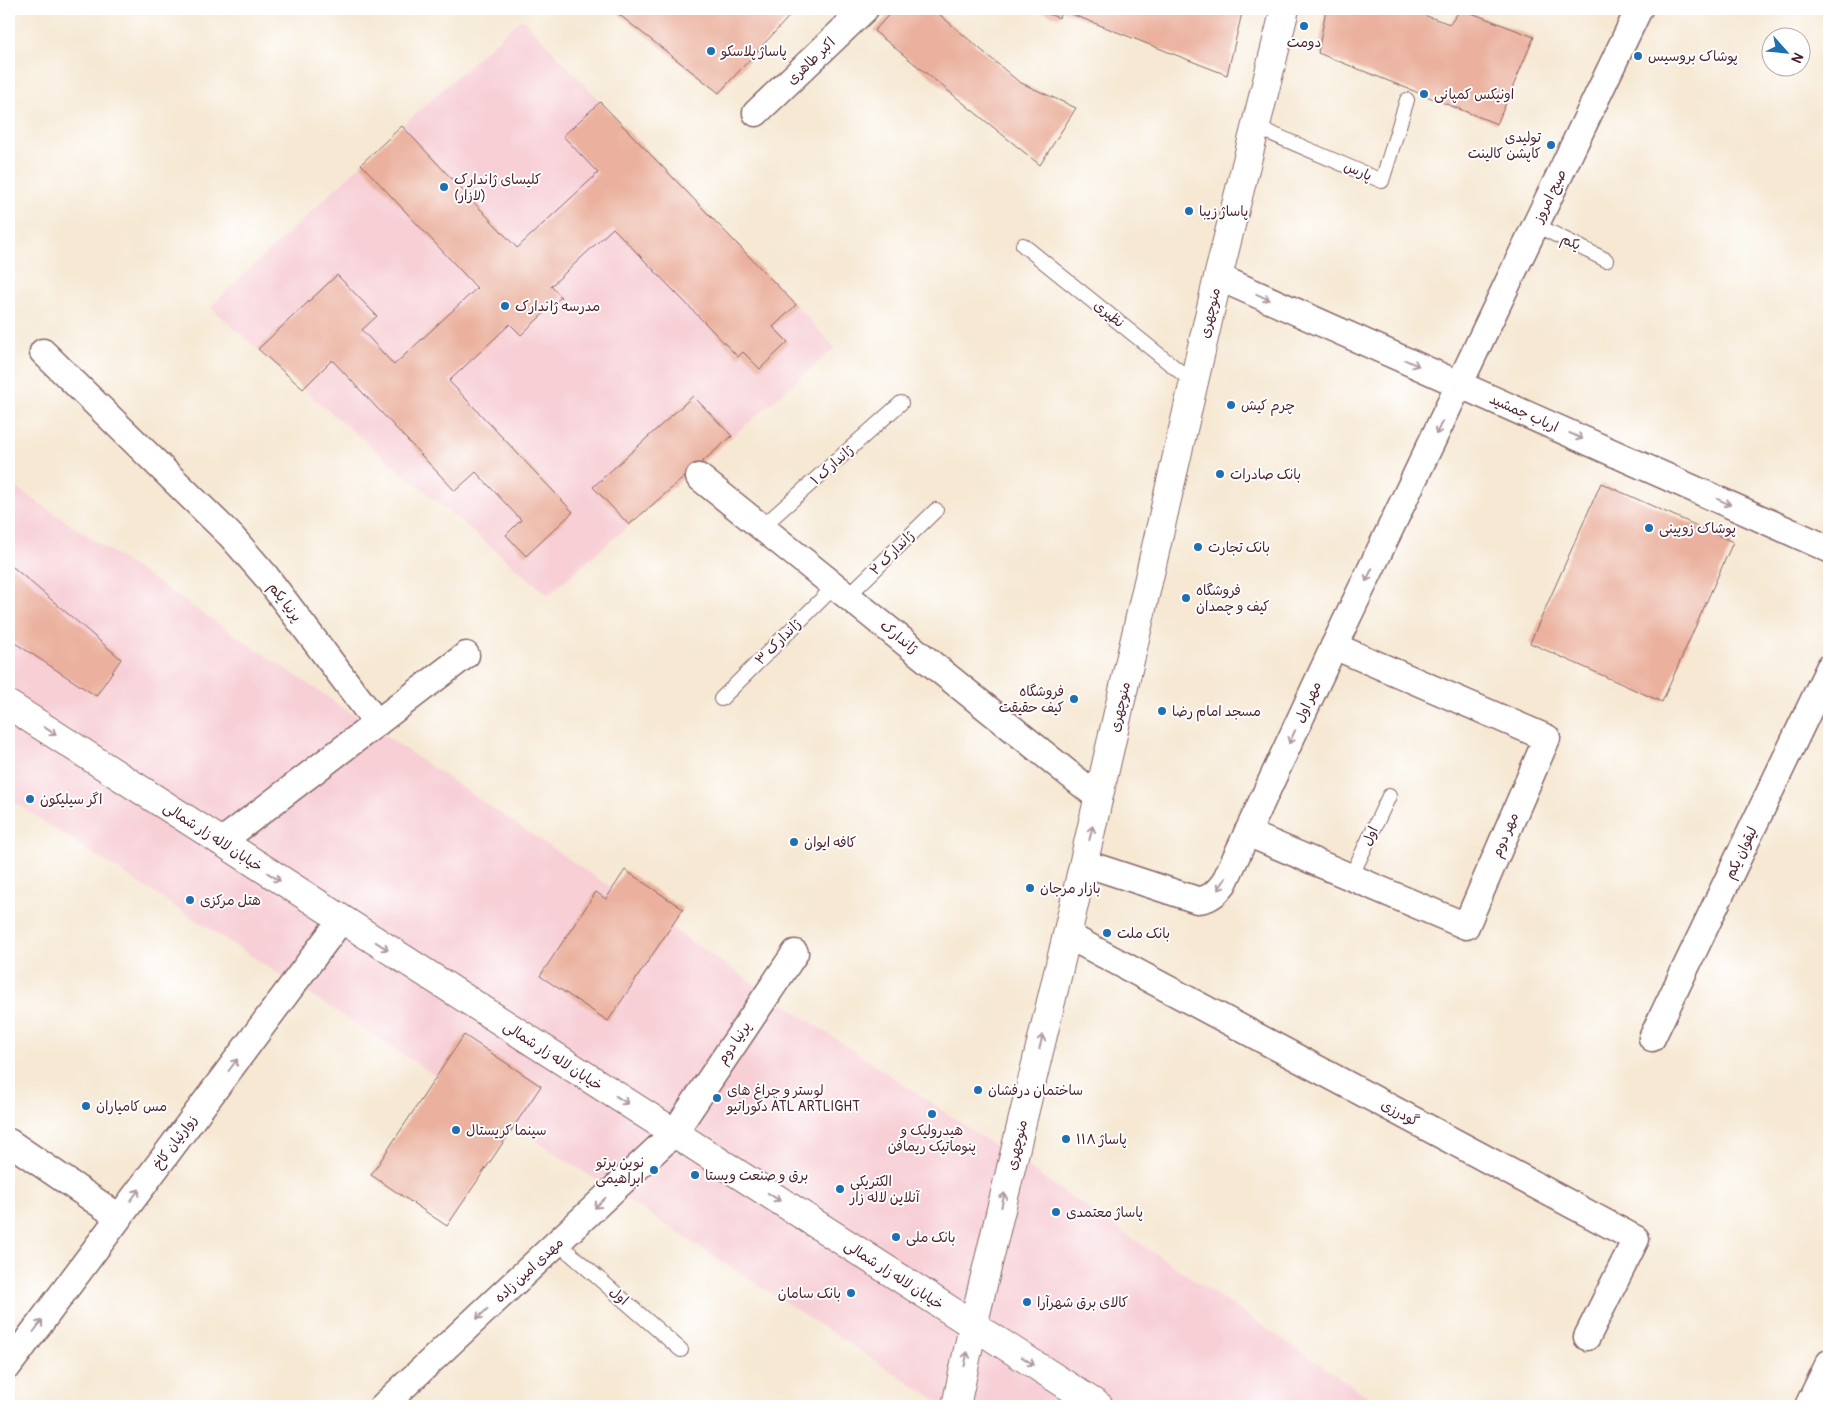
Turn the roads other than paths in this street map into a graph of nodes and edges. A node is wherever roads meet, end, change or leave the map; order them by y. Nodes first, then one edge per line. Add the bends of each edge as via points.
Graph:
1 (865, 9) edge
2 (1285, 9) edge
3 (1640, 9) edge
4 (1407, 100) dead end
5 (756, 113) dead end
6 (1256, 127) junction
7 (1536, 225) junction
8 (1023, 245) dead end
9 (1606, 260) dead end
10 (1218, 277) junction
11 (43, 352) dead end
12 (1194, 383) junction
13 (1460, 384) junction
14 (901, 403) dead end
15 (699, 477) dead end
16 (936, 510) dead end
17 (762, 527) junction
18 (1829, 549) edge
19 (841, 591) junction
20 (1334, 646) junction
21 (466, 655) dead end
22 (1829, 668) edge
23 (721, 699) dead end
24 (9, 705) edge
25 (377, 723) junction
26 (1389, 796) dead end
27 (1099, 798) junction
28 (1247, 833) junction
29 (221, 842) junction
30 (1084, 863) junction
31 (1351, 877) junction
32 (341, 920) junction
33 (1067, 935) junction
34 (795, 953) dead end
35 (1652, 1038) dead end
36 (674, 1133) junction
37 (9, 1142) edge
38 (119, 1217) junction
39 (558, 1243) junction
40 (973, 1326) junction
41 (1587, 1337) dead end
42 (681, 1350) dead end
43 (1829, 1363) edge
44 (9, 1364) edge
45 (383, 1406) edge
46 (956, 1406) edge
47 (1099, 1406) edge
48 (1808, 1406) edge

1 - 5 street, اکبر طاهری
2 - 6 street, منوچهری
3 - 7 street, صبح امروز
4 - 6 lane, پارس via 1382,181
6 - 10 street, منوچهری
7 - 9 lane, یکم
7 - 13 street, صبح امروز
8 - 12 lane, نظیری
10 - 12 street, منوچهری
10 -> 13 street, ارباب جمشید
11 - 25 street, پرنیا یکم via 231,536 265,575
12 - 27 street, منوچهری
13 -> 18 street, ارباب جمشید
13 -> 20 street, مهر اول
14 - 17 lane, ژاندارک ۱
15 - 17 street, ژاندارک
16 - 19 lane, ژاندارک ۲
17 - 19 street, ژاندارک
19 - 23 lane, ژاندارک ۳
19 - 27 street, ژاندارک
20 -> 28 street, مهر اول
20 - 31 street, مهر دوم via 1547,738 1466,926
21 - 25 street
22 - 35 street, لیقوان یکم
24 -> 29 street, خیابان لاله زار شمالی
25 - 29 street
26 - 31 lane, اول
30 -> 27 street, منوچهری
28 -> 30 street, مهر اول via 1224,883 1205,900
28 - 31 street, مهر دوم
29 -> 32 street, خیابان لاله زار شمالی
30 - 33 street, منوچهری
32 -> 36 street, خیابان لاله زار شمالی
38 -> 32 street, زوارئیان کاخ
40 -> 33 street, منوچهری
33 - 41 street, گودرزی via 1636,1240
34 - 36 street, پرنیا دوم
36 -> 39 street, مهدی امین زاده
36 -> 40 street, خیابان لاله زار شمالی
37 - 38 street
44 -> 38 street, زوارئیان کاخ
39 - 42 lane, اول
39 -> 45 street, مهدی امین زاده
46 -> 40 street, منوچهری
40 -> 47 street, خیابان لاله زار شمالی
43 - 48 street

